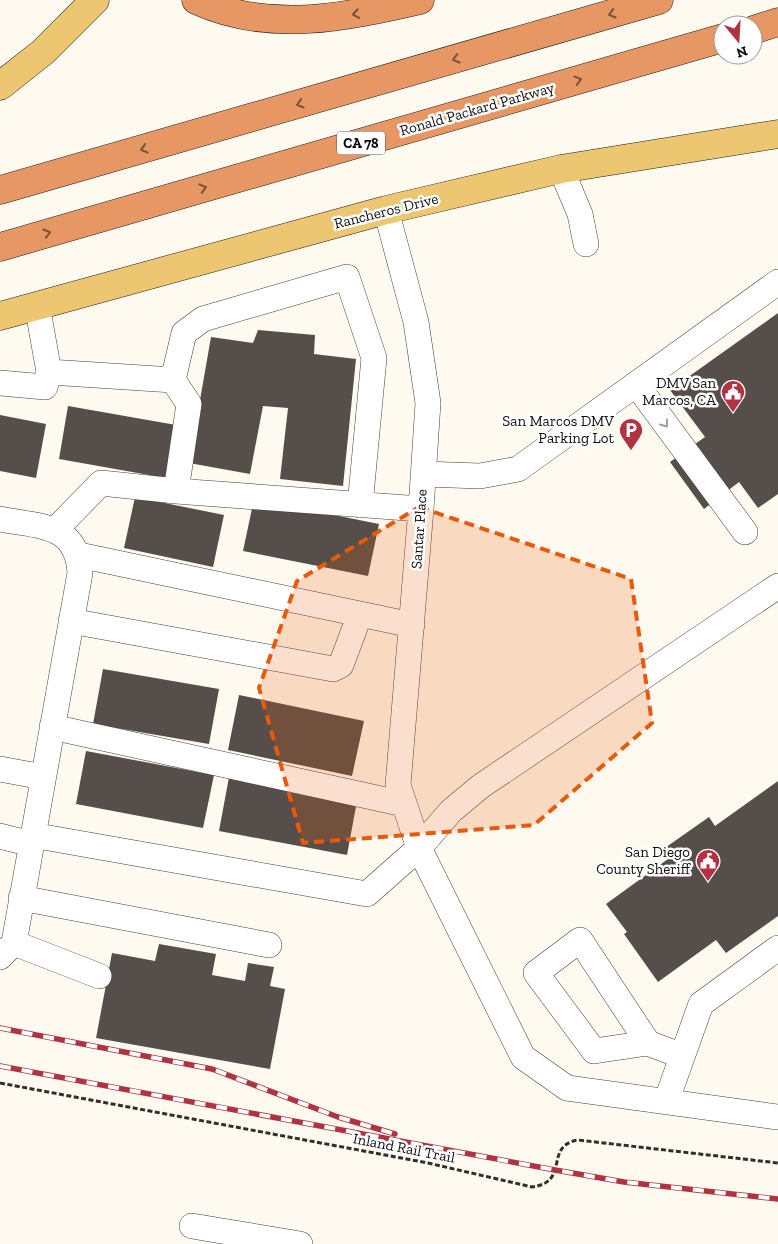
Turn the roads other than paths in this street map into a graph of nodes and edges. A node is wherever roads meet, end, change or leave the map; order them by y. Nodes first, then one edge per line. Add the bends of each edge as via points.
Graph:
1 (95, 0) edge
2 (196, 0) edge
3 (420, 0) edge
4 (659, 0) edge
5 (778, 22) edge
6 (763, 27) edge
7 (713, 41) edge
8 (0, 86) edge
9 (778, 134) edge
10 (588, 165) junction
11 (560, 169) junction
12 (0, 190) edge
13 (386, 210) junction
14 (580, 214) junction
15 (586, 244) dead end
16 (0, 247) edge
17 (778, 282) edge
18 (37, 305) junction
19 (0, 316) edge
20 (49, 372) junction
21 (173, 380) junction
22 (0, 384) edge
23 (636, 384) junction
24 (424, 474) junction
25 (176, 491) junction
26 (360, 505) junction
27 (421, 508) junction
28 (0, 519) edge
29 (54, 530) junction
30 (745, 532) dead end
31 (79, 555) junction
32 (778, 586) edge
33 (360, 614) junction
34 (71, 621) junction
35 (412, 625) junction
36 (52, 727) junction
37 (0, 769) edge
38 (43, 777) junction
39 (404, 804) junction
40 (0, 836) edge
41 (31, 840) junction
42 (418, 848) junction
43 (14, 906) edge
44 (269, 945) dead end
45 (778, 948) edge
46 (7, 950) edge
47 (99, 976) dead end
48 (648, 1043) junction
49 (682, 1056) junction
50 (666, 1102) junction
51 (778, 1117) edge
52 (192, 1226) dead end
53 (300, 1244) edge

1 - 8 main road via 43,52
3 -> 2 highway via 355,14 289,21 247,16
4 -> 12 highway
5 - 6 highway
16 -> 7 highway, Ronald Packard Parkway / CA 78
9 - 10 main road, Rancheros Drive
10 - 11 main road, Rancheros Drive
10 - 14 street
11 - 13 main road, Rancheros Drive
11 - 14 street
13 - 18 main road, Rancheros Drive
13 - 24 street, Santar Place via 416,322 428,403
14 - 15 street
17 - 23 street
18 - 19 main road, Rancheros Drive
18 - 20 street
20 - 21 street
20 - 22 street via 45,387
21 - 25 street via 189,404
21 - 26 street via 184,333 203,319 347,277 374,358
23 - 24 street via 518,469 480,476
23 -> 30 street
24 - 27 street, Santar Place
25 - 26 street
25 - 29 street via 101,483
26 - 27 street
27 - 35 street, Santar Place
28 - 29 street
29 - 31 street via 66,537
31 - 33 street
31 - 34 street via 80,573
32 - 42 street via 481,786 451,811
33 - 34 street via 341,665 333,669
33 - 35 street
34 - 36 street
35 - 39 street, Santar Place via 398,785
36 - 38 street
36 - 39 street
37 - 38 street
38 - 41 street
39 - 42 street, Santar Place
40 - 41 street
41 - 42 street via 367,894
41 - 43 street
42 - 50 street, Santar Place via 523,1057 566,1088
43 - 44 street
43 - 46 street
45 - 49 street via 701,1004
46 - 47 street
48 - 48 street via 580,940 536,973 594,1050
48 - 49 street
49 - 50 street
50 - 51 street, Santar Place
52 - 53 street

